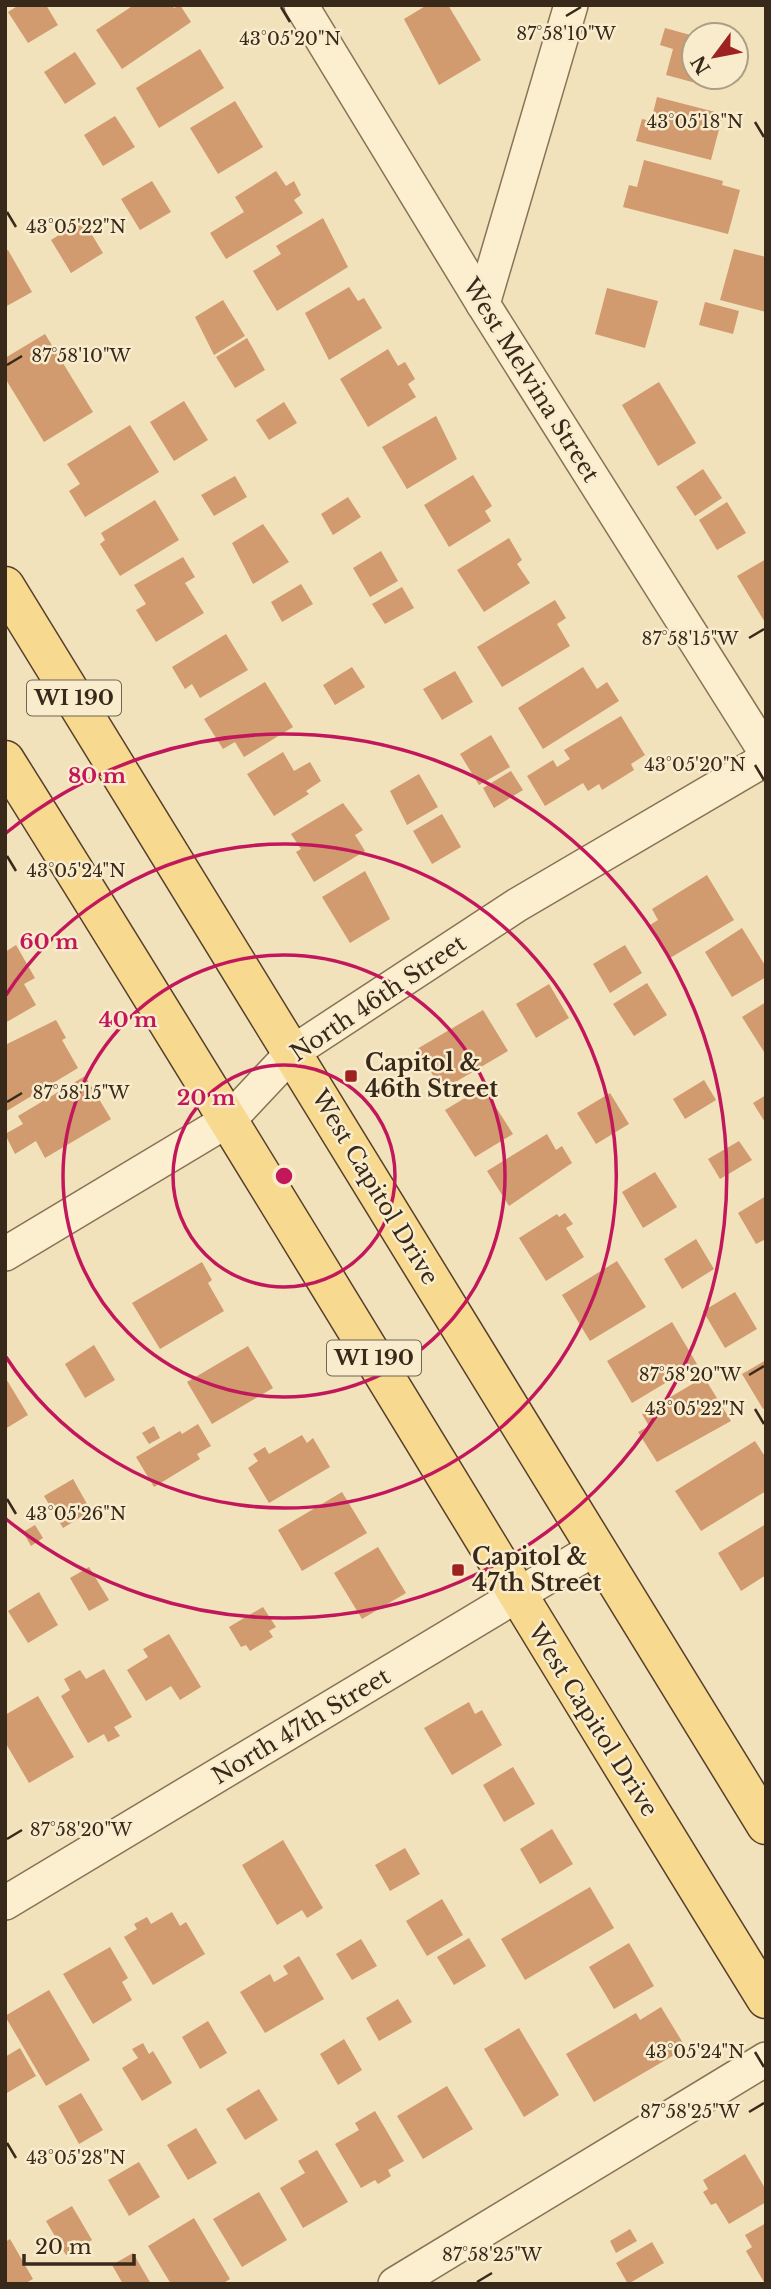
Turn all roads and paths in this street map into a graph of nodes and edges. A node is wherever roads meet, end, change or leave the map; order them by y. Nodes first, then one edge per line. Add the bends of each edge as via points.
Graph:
1 (301, 5) edge
2 (571, 5) edge
3 (483, 304) junction
4 (11, 607) edge
5 (766, 753) edge
6 (766, 759) edge
7 (5, 760) edge
8 (293, 1052) junction
9 (230, 1119) junction
10 (5, 1254) edge
11 (596, 1548) junction
12 (517, 1596) junction
13 (766, 1825) edge
14 (5, 1903) edge
15 (766, 1999) edge
16 (766, 2059) edge
17 (395, 2284) edge

1 - 3 street, West Melvina Street
2 - 3 street
3 - 5 street, West Melvina Street
4 - 8 main road, West Capitol Drive / WI 190
6 - 8 street, North 46th Street via 517,905
7 - 9 main road, West Capitol Drive / WI 190
8 - 9 street, North 46th Street
8 - 11 main road, West Capitol Drive / WI 190
9 - 10 street, North 46th Street
9 - 12 main road, West Capitol Drive / WI 190
11 - 12 street, North 47th Street
11 - 13 main road, West Capitol Drive / WI 190
12 - 14 street, North 47th Street
12 - 15 main road, West Capitol Drive / WI 190
16 - 17 street

